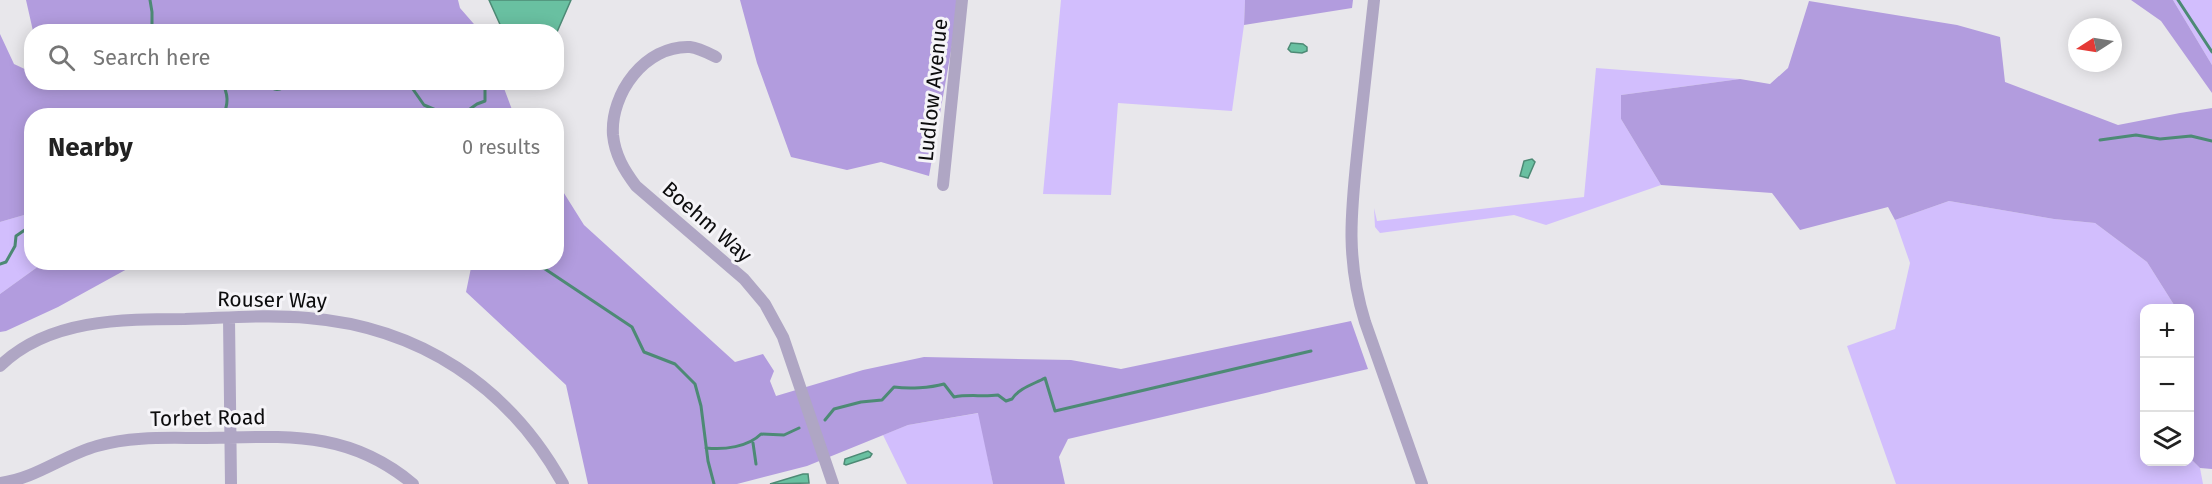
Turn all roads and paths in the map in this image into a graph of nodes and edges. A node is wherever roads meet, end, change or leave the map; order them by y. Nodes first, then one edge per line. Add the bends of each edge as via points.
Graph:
1 (962, 0) edge
2 (1374, 0) edge
3 (716, 57) dead end
4 (943, 185) dead end
5 (229, 318) junction
6 (0, 366) edge
7 (231, 437) junction
8 (0, 483) edge
9 (231, 484) edge
10 (413, 484) edge
11 (563, 484) edge
12 (833, 484) edge
13 (1422, 484) edge

1 - 4 street, Ludlow Avenue
2 - 13 street via 1351,225 1353,271 1365,322
3 - 12 street, Boehm Way via 691,47 680,48 641,66 617,104 615,147 636,186 744,279 765,304 783,337
5 - 6 street, Rouser Way via 125,320 74,328 32,343
5 - 7 street
5 - 11 street, Rouser Way via 339,321 416,344 462,370 500,401 533,437
7 - 8 street, Torbet Road via 113,442
7 - 9 street
7 - 10 street, Torbet Road via 293,436 340,444 380,461

